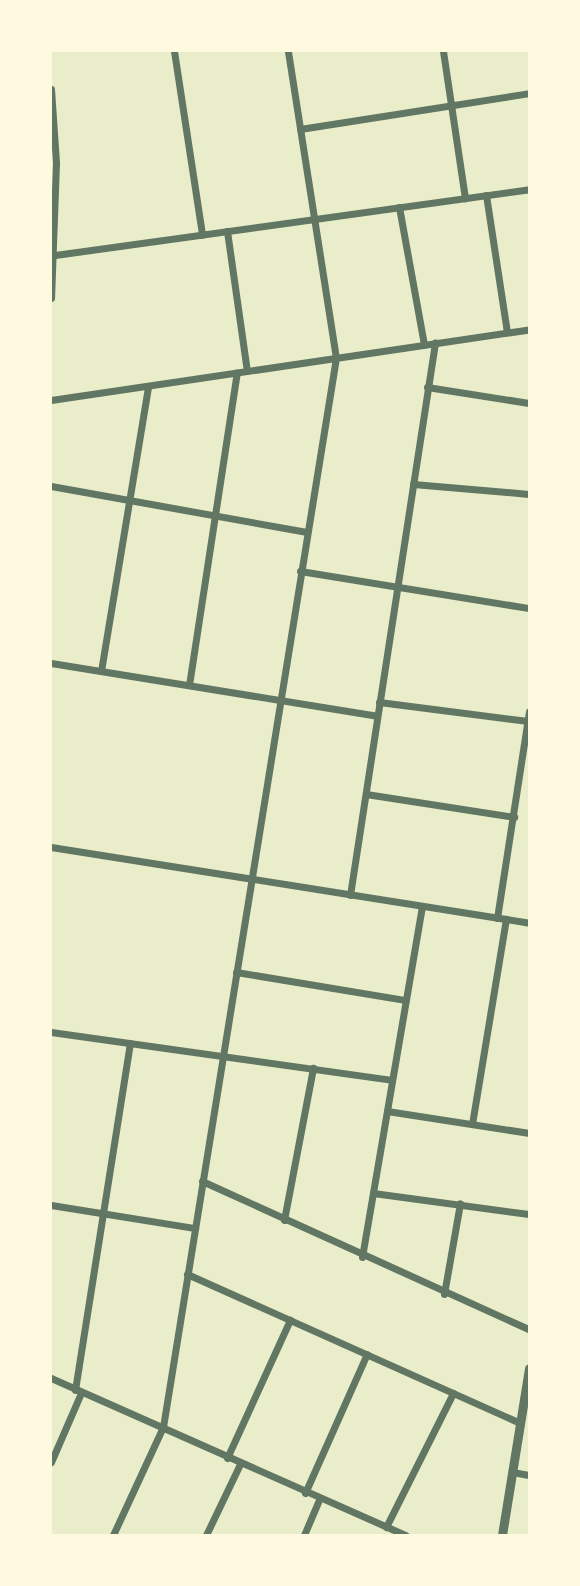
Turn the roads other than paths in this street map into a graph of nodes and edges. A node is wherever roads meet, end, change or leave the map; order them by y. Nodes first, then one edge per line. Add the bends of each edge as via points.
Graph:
1 (174, 51) edge
2 (288, 51) edge
3 (443, 51) edge
4 (51, 89) edge
5 (529, 93) edge
6 (51, 95) edge
7 (451, 105) junction
8 (300, 129) junction
9 (529, 189) edge
10 (486, 195) junction
11 (465, 198) junction
12 (399, 207) junction
13 (314, 219) junction
14 (227, 231) junction
15 (202, 235) junction
16 (55, 256) junction
17 (51, 298) edge
18 (529, 329) edge
19 (507, 332) junction
20 (435, 343) junction
21 (424, 345) junction
22 (336, 358) junction
23 (247, 371) junction
24 (237, 373) junction
25 (148, 386) junction
26 (427, 387) junction
27 (51, 400) edge
28 (529, 403) edge
29 (413, 484) junction
30 (51, 486) edge
31 (529, 494) edge
32 (128, 500) junction
33 (218, 516) junction
34 (307, 532) junction
35 (300, 571) junction
36 (397, 587) junction
37 (529, 608) edge
38 (51, 663) edge
39 (101, 671) junction
40 (189, 685) junction
41 (280, 700) junction
42 (379, 702) junction
43 (529, 711) edge
44 (377, 716) junction
45 (528, 721) edge
46 (527, 742) edge
47 (366, 794) junction
48 (514, 817) junction
49 (51, 847) edge
50 (251, 879) junction
51 (350, 895) junction
52 (422, 906) junction
53 (501, 919) junction
54 (529, 923) edge
55 (236, 972) junction
56 (406, 1000) junction
57 (51, 1032) edge
58 (130, 1043) junction
59 (223, 1054) junction
60 (313, 1068) junction
61 (392, 1080) junction
62 (387, 1111) junction
63 (472, 1124) junction
64 (529, 1133) edge
65 (202, 1181) junction
66 (373, 1193) junction
67 (460, 1203) junction
68 (51, 1205) edge
69 (104, 1214) junction
70 (529, 1214) edge
71 (284, 1220) junction
72 (195, 1228) junction
73 (362, 1256) junction
74 (187, 1274) junction
75 (444, 1294) junction
76 (290, 1320) junction
77 (529, 1329) edge
78 (367, 1354) junction
79 (529, 1368) edge
80 (51, 1378) edge
81 (78, 1391) junction
82 (453, 1393) junction
83 (520, 1423) junction
84 (163, 1427) junction
85 (227, 1458) junction
86 (51, 1462) edge
87 (240, 1464) junction
88 (512, 1472) junction
89 (529, 1475) edge
90 (305, 1493) junction
91 (319, 1500) junction
92 (386, 1527) junction
93 (113, 1535) edge
94 (206, 1535) edge
95 (304, 1535) edge
96 (406, 1535) edge
97 (502, 1535) edge

1 - 15 street
2 - 8 street
3 - 7 street
4 - 6 street
5 - 7 street
6 - 16 street
7 - 8 street
7 - 11 street
8 - 13 street
9 - 10 street
10 - 11 street
10 - 19 street
11 - 12 street
12 - 13 street
12 - 21 street
13 - 14 street
13 - 22 street
14 - 15 street
14 - 23 street
15 - 16 street
16 - 17 street
18 - 19 street
19 - 20 street
20 - 21 street
20 - 26 street
21 - 22 street
22 - 23 street
22 - 34 street
23 - 24 street
24 - 25 street
24 - 33 street
25 - 27 street
25 - 32 street
26 - 28 street
26 - 29 street
29 - 31 street
29 - 36 street
30 - 32 street
32 - 33 street
32 - 39 street
33 - 34 street
33 - 40 street
34 - 35 street
35 - 36 street
35 - 41 street
36 - 37 street
36 - 42 street
38 - 39 street
39 - 40 street
40 - 41 street
41 - 44 street
41 - 50 street
42 - 44 street
42 - 45 street
43 - 45 street
44 - 47 street
45 - 46 street
46 - 48 street
47 - 48 street
47 - 51 street
48 - 53 street
49 - 50 street
50 - 51 street
50 - 55 street
51 - 52 street
52 - 53 street
52 - 56 street
53 - 54 street
53 - 63 street
55 - 56 street
55 - 59 street
56 - 61 street
57 - 58 street
58 - 59 street
58 - 69 street
59 - 60 street
59 - 65 street
60 - 61 street
60 - 71 street
61 - 62 street
62 - 63 street
62 - 66 street
63 - 64 street
65 - 71 street
65 - 72 street
66 - 67 street
66 - 73 street
67 - 70 street
67 - 75 street
68 - 69 street
69 - 72 street
69 - 81 street
71 - 73 street
72 - 74 street
73 - 75 street
74 - 76 street
74 - 84 street
75 - 77 street
76 - 78 street
76 - 85 street
78 - 82 street
78 - 90 street
79 - 83 street
80 - 81 street
81 - 84 street
81 - 86 street
82 - 83 street
82 - 92 street
83 - 88 street
84 - 85 street
84 - 93 street
85 - 87 street
87 - 90 street
87 - 94 street
88 - 89 street
88 - 97 street
90 - 91 street
91 - 92 street
91 - 95 street
92 - 96 street

